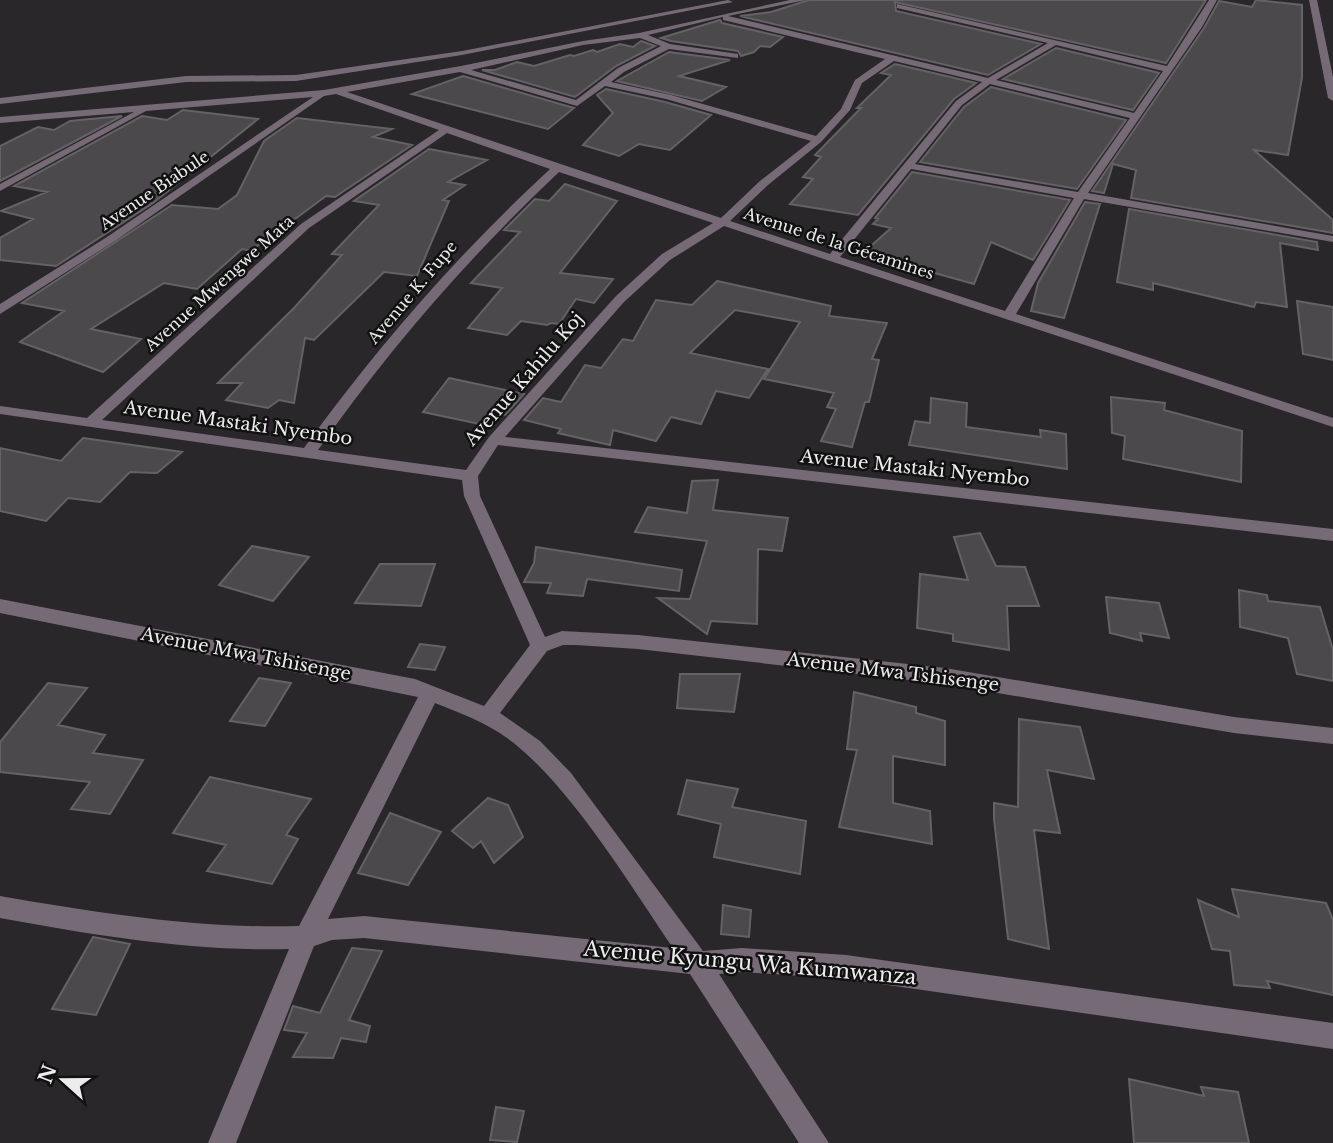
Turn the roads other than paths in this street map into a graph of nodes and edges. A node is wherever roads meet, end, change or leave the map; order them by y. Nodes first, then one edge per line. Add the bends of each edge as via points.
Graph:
1 (739, 0) edge
2 (802, 0) edge
3 (1213, 0) edge
4 (1313, 0) edge
5 (900, 6) dead end
6 (718, 16) junction
7 (639, 35) junction
8 (1054, 44) junction
9 (668, 46) junction
10 (735, 56) dead end
11 (892, 58) junction
12 (461, 69) junction
13 (1168, 69) junction
14 (989, 81) junction
15 (604, 83) junction
16 (331, 92) junction
17 (1333, 98) edge
18 (0, 100) edge
19 (148, 107) junction
20 (1134, 116) junction
21 (0, 120) edge
22 (445, 130) junction
23 (818, 141) junction
24 (910, 166) junction
25 (557, 168) junction
26 (0, 188) edge
27 (1080, 197) junction
28 (723, 222) junction
29 (1333, 239) edge
30 (834, 257) junction
31 (0, 310) edge
32 (1009, 316) junction
33 (0, 410) edge
34 (91, 422) junction
35 (1333, 423) edge
36 (494, 440) junction
37 (309, 452) junction
38 (470, 476) junction
39 (1333, 535) edge
40 (0, 606) edge
41 (540, 646) junction
42 (430, 693) junction
43 (486, 716) junction
44 (1333, 736) edge
45 (0, 908) edge
46 (306, 937) junction
47 (700, 963) junction
48 (1333, 1036) edge
49 (222, 1143) edge
50 (815, 1143) edge

1 - 18 street via 462,53 296,78 186,79
2 - 6 street
3 - 13 street
4 - 17 street
5 - 8 street
6 - 7 street
6 - 11 street
7 - 9 street
7 - 12 street
8 - 13 street
8 - 14 street
9 - 10 street
9 - 15 street via 638,59
11 - 14 street
11 - 23 street, Avenue Kahilu Koj via 858,82 845,110
12 - 15 street via 574,103
12 - 16 street
13 - 20 street
14 - 20 street
14 - 24 street via 948,115
15 - 23 street via 677,99
16 - 19 street
16 - 22 street, Avenue de la Gécamines
16 - 31 street, Avenue Biabule
19 - 21 street
19 - 26 street
20 - 27 street
22 - 25 street, Avenue de la Gécamines
22 - 34 street, Avenue Mwengwe Mata via 305,226
23 - 28 street, Avenue Kahilu Koj
24 - 27 street
24 - 30 street
25 - 28 street, Avenue de la Gécamines
25 - 37 street, Avenue K. Fupe via 470,250
27 - 29 street
27 - 32 street
28 - 30 street, Avenue de la Gécamines
28 - 36 street, Avenue Kahilu Koj via 666,257 620,299
30 - 32 street, Avenue de la Gécamines
32 - 35 street, Avenue de la Gécamines
33 - 34 street, Avenue Mastaki Nyembo
34 - 37 street, Avenue Mastaki Nyembo
36 - 38 street, Avenue Kahilu Koj
36 - 39 street, Avenue Mastaki Nyembo
37 - 38 street, Avenue Mastaki Nyembo
38 - 41 street, Avenue Kahilu Koj via 472,496
40 - 42 street, Avenue Mwa Tshisenge
41 - 43 street
41 - 44 street, Avenue Mwa Tshisenge via 562,638 638,642 945,676 1256,728
42 - 43 street, Avenue Mwa Tshisenge
42 - 46 street
43 - 47 street, Avenue Mwa Tshisenge via 541,755 610,839
45 - 46 street, Avenue Kyungu Wa Kumwanza via 248,939
46 - 47 street, Avenue Kyungu Wa Kumwanza via 332,929 396,929
46 - 49 street
47 - 48 street, Avenue Kyungu Wa Kumwanza via 742,960 846,968
47 - 50 street, Avenue Mwa Tshisenge

